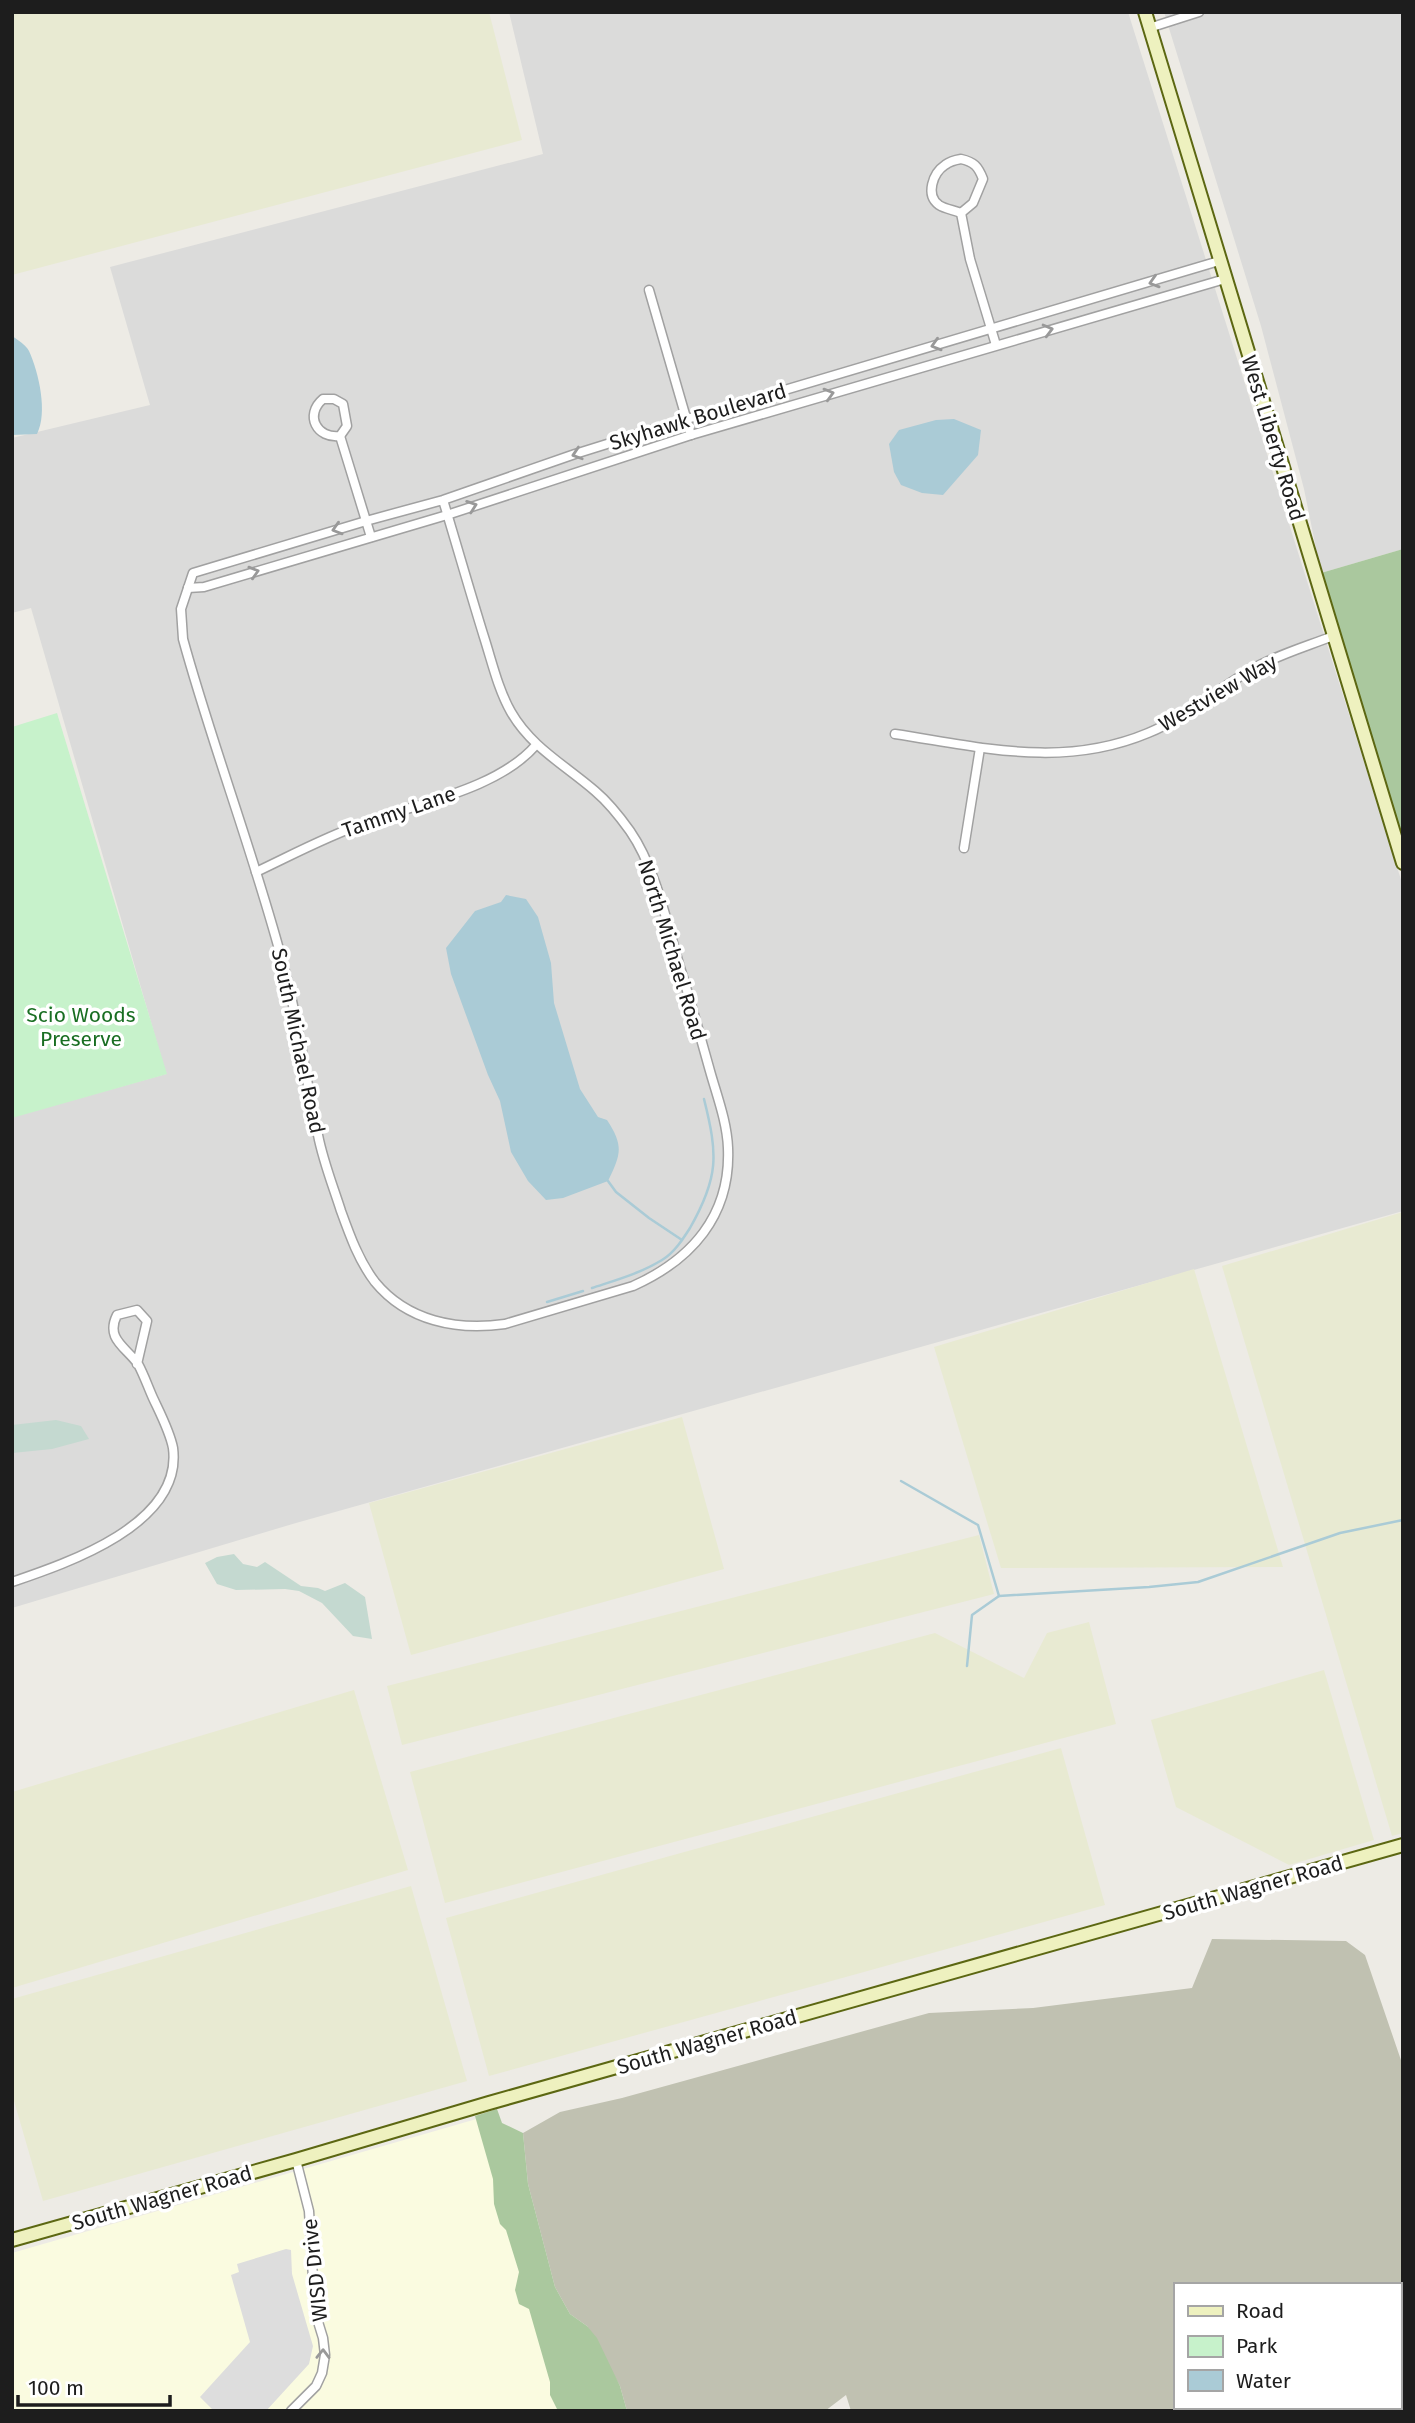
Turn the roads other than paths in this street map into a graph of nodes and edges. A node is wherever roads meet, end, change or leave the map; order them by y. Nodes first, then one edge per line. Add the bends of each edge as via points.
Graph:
1 (1145, 12) edge
2 (1199, 12) edge
3 (1149, 28) junction
4 (961, 213) junction
5 (1219, 261) junction
6 (1225, 279) junction
7 (649, 290) dead end
8 (992, 329) junction
9 (996, 345) junction
10 (687, 419) junction
11 (691, 435) junction
12 (340, 436) junction
13 (443, 500) junction
14 (447, 515) junction
15 (366, 521) junction
16 (371, 537) junction
17 (188, 588) junction
18 (1333, 636) junction
19 (895, 734) dead end
20 (536, 745) junction
21 (980, 748) junction
22 (964, 848) dead end
23 (1403, 863) edge
24 (256, 872) junction
25 (505, 1324) joint
26 (137, 1364) junction
27 (12, 1582) edge
28 (1403, 1845) edge
29 (296, 2160) junction
30 (12, 2240) edge
31 (291, 2411) edge

1 - 3 main road, West Liberty Road
2 - 3 street
3 - 5 main road, West Liberty Road
4 - 4 street via 973,203 983,179 979,168 961,159 938,170 932,185 938,204
4 - 8 street
5 - 6 main road, West Liberty Road
5 -> 8 street, Skyhawk Boulevard
9 -> 6 street, Skyhawk Boulevard
6 - 18 main road, West Liberty Road
7 - 10 street
8 - 9 street
8 -> 10 street, Skyhawk Boulevard
11 -> 9 street, Skyhawk Boulevard
10 - 11 street
10 -> 13 street, Skyhawk Boulevard
14 -> 11 street, Skyhawk Boulevard
12 - 12 street via 347,426 343,404 323,400 312,414 316,426 323,433
12 - 15 street
13 - 14 street, North Michael Road
13 - 15 street, Skyhawk Boulevard
14 - 16 street, Skyhawk Boulevard
14 - 20 street, North Michael Road via 502,692
15 - 16 street
15 -> 17 street, Skyhawk Boulevard via 193,573
17 -> 16 street, Skyhawk Boulevard
17 - 24 street, South Michael Road via 180,623 188,658
18 - 21 street, Westview Way via 1250,670 1147,734 1083,750 1041,754
18 - 23 main road, West Liberty Road
19 - 21 street, Westview Way
20 - 24 street, Tammy Lane via 510,767 454,794 352,828
20 - 25 street, North Michael Road via 598,793 631,832 642,853 725,1125 728,1168 708,1228 672,1265 633,1286
21 - 22 street
24 - 25 street, South Michael Road via 291,993 319,1142 354,1247 388,1297 415,1315 474,1328
26 - 26 street via 147,1321 137,1310 128,1310 117,1315 113,1333
26 - 27 street via 173,1448 165,1489 151,1511 132,1528
28 - 29 main road, South Wagner Road
29 - 30 main road, South Wagner Road
31 -> 29 street, WISD Drive via 316,2386 325,2355 315,2312 309,2211

